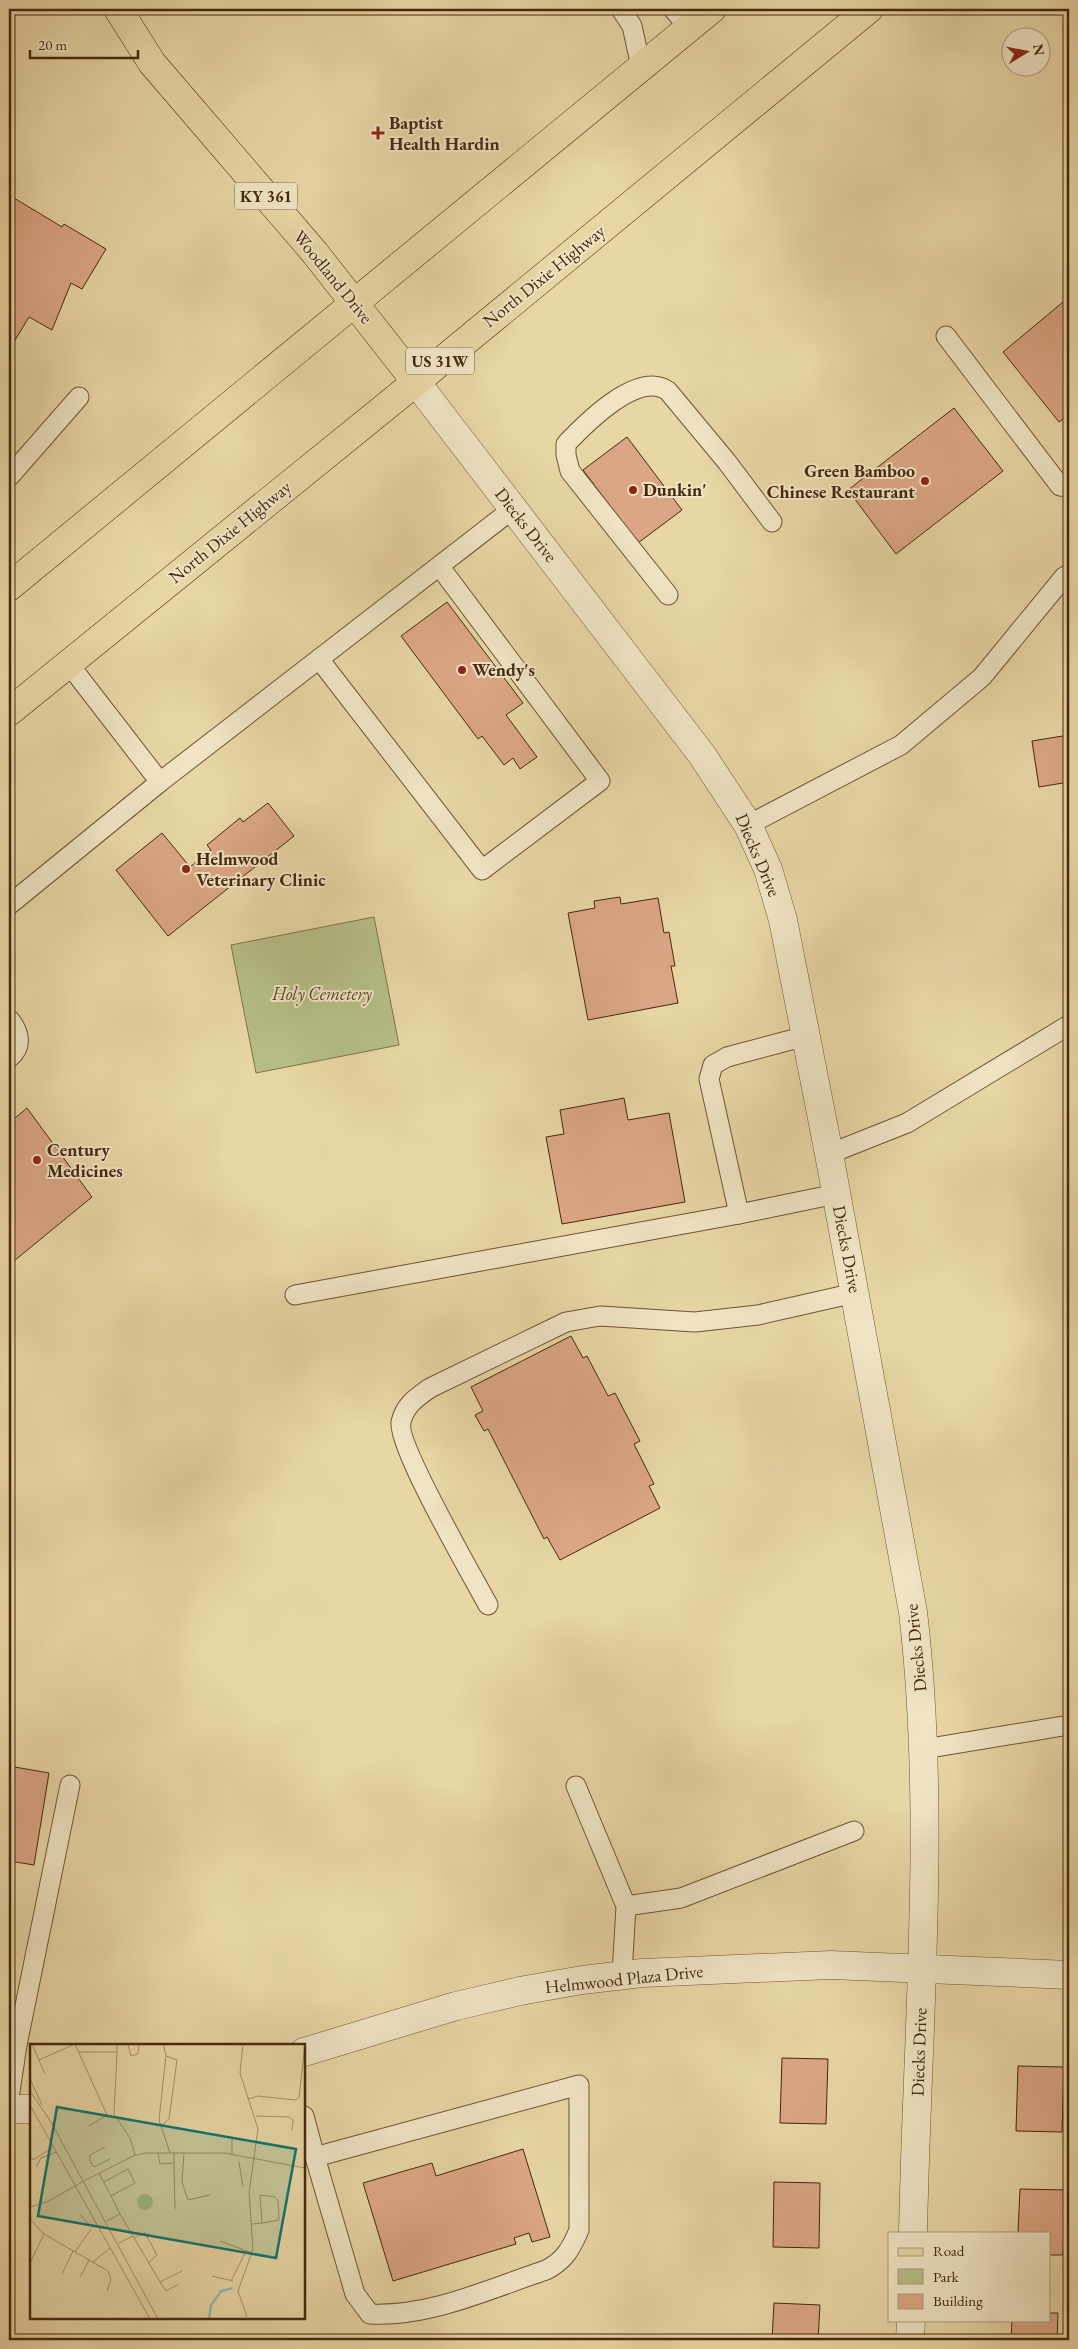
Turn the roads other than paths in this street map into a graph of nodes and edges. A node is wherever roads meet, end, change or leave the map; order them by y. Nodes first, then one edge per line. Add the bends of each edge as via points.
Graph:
1 (118, 9) edge
2 (621, 9) edge
3 (712, 9) edge
4 (869, 9) edge
5 (681, 18) edge
6 (641, 67) junction
7 (354, 303) junction
8 (946, 336) dead end
9 (416, 382) junction
10 (79, 398) dead end
11 (9, 477) edge
12 (1069, 487) edge
13 (514, 508) junction
14 (772, 522) dead end
15 (440, 567) junction
16 (1069, 574) edge
17 (12, 578) edge
18 (668, 595) dead end
19 (319, 659) junction
20 (68, 663) junction
21 (9, 712) edge
22 (160, 782) junction
23 (748, 825) junction
24 (9, 905) edge
25 (9, 1019) edge
26 (1069, 1027) edge
27 (806, 1036) junction
28 (9, 1058) edge
29 (830, 1154) junction
30 (836, 1194) junction
31 (739, 1214) junction
32 (855, 1292) junction
33 (295, 1295) dead end
34 (488, 1605) dead end
35 (1069, 1725) edge
36 (924, 1749) junction
37 (70, 1785) dead end
38 (576, 1786) dead end
39 (854, 1831) dead end
40 (626, 1906) junction
41 (922, 1970) junction
42 (622, 1975) junction
43 (1069, 1975) edge
44 (13, 2044) edge
45 (305, 2052) edge
46 (9, 2098) edge
47 (9, 2109) edge
48 (30, 2109) edge
49 (305, 2120) edge
50 (315, 2157) junction
51 (913, 2232) edge
52 (911, 2322) edge
53 (910, 2340) edge

1 - 7 main road, Woodland Drive / KY 361 via 152,63
2 - 6 lane via 632,26
3 - 5 main road
4 - 9 main road, North Dixie Highway / US 31W
5 - 6 main road
6 - 7 main road
7 - 9 main road, Woodland Drive / KY 361
7 - 17 main road
8 - 12 lane via 1060,486
9 - 13 street, Diecks Drive
9 - 20 main road, North Dixie Highway / US 31W
10 - 11 lane
13 - 15 lane
13 - 23 street, Diecks Drive via 702,755
14 - 18 lane via 700,427 668,391 651,385 636,388 612,404 585,424 566,444 570,471
15 - 19 lane
15 - 19 lane via 600,781 482,870
16 - 23 lane via 982,677 901,745
19 - 22 lane
20 - 21 main road, North Dixie Highway / US 31W
20 - 22 lane
22 - 24 lane
23 - 27 street, Diecks Drive via 768,869 783,920
25 - 28 lane via 16,1027 19,1041 16,1052
26 - 29 lane via 907,1123
27 - 29 street, Diecks Drive
27 - 31 lane via 727,1057 713,1065 709,1079
29 - 30 street, Diecks Drive
30 - 31 lane
30 - 32 street, Diecks Drive
31 - 33 lane
32 - 34 lane via 758,1315 704,1321 600,1316 566,1322 430,1388 409,1403 400,1424 408,1456
32 - 36 street, Diecks Drive via 913,1612
35 - 36 lane
36 - 41 street, Diecks Drive
37 - 44 lane
38 - 40 lane
39 - 40 lane via 681,1898
40 - 42 lane
41 - 42 street, Helmwood Plaza Drive via 831,1965
41 - 43 street, Helmwood Plaza Drive
41 - 51 street, Diecks Drive
42 - 45 street, Helmwood Plaza Drive via 520,1990
44 - 46 lane
47 - 48 street
49 - 50 lane
50 - 50 lane via 579,2085 579,2230 571,2250 546,2270 425,2310 393,2315 370,2314 355,2294
52 - 53 street

